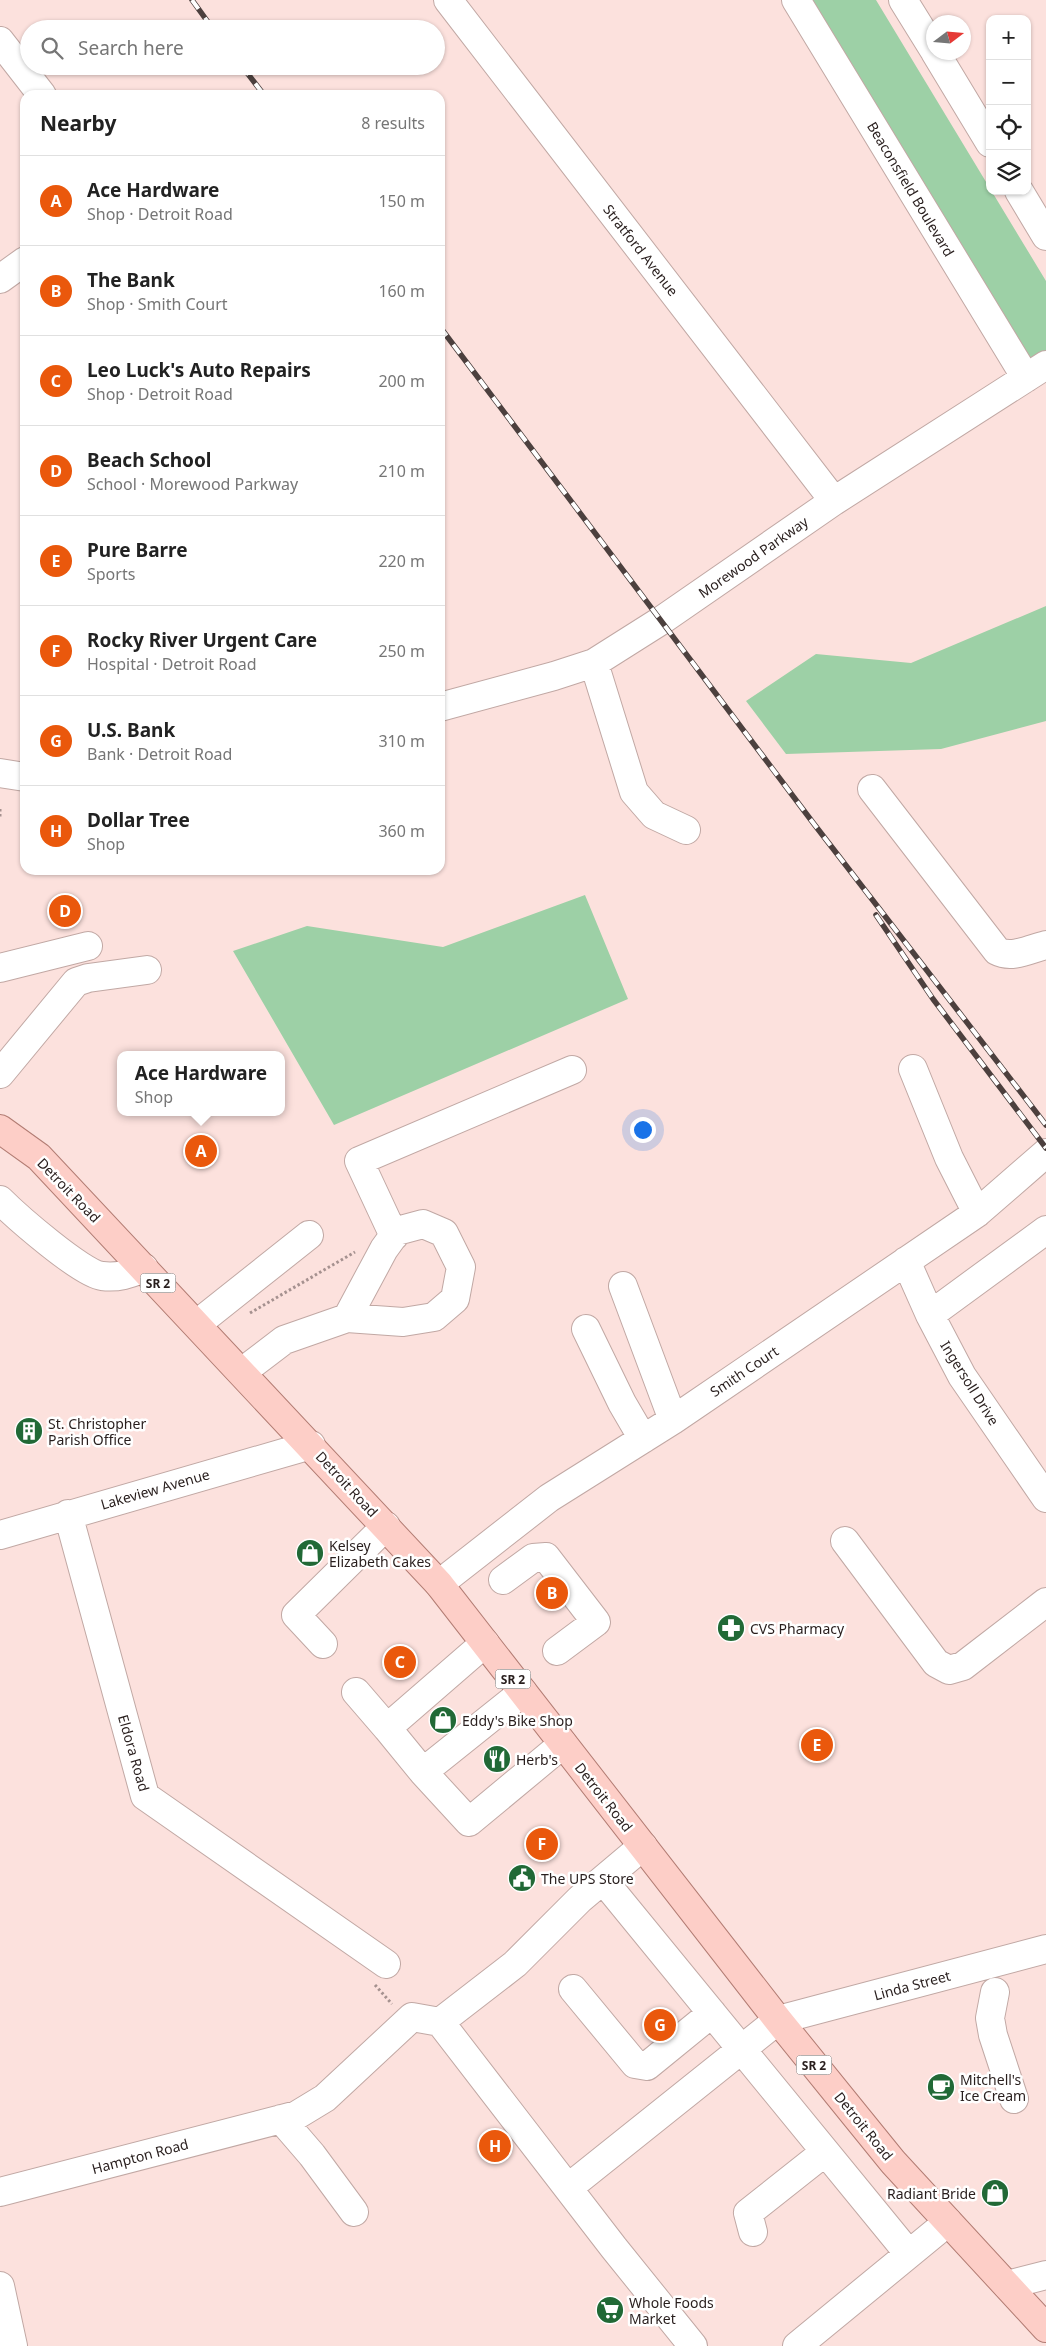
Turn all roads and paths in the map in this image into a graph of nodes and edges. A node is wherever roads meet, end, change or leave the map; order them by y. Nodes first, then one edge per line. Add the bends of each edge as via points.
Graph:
1 (448, 0) edge
2 (796, 0) edge
3 (903, 0) edge
4 (926, 38) edge
5 (0, 41) edge
6 (939, 60) edge
7 (20, 67) edge
8 (26, 75) edge
9 (38, 90) edge
10 (986, 136) edge
11 (1021, 195) edge
12 (1046, 236) edge
13 (20, 265) edge
14 (0, 279) edge
15 (1036, 371) edge
16 (834, 501) junction
17 (594, 663) junction
18 (445, 706) edge
19 (0, 773) edge
20 (20, 776) edge
21 (872, 789) dead end
22 (0, 809) edge
23 (0, 819) edge
24 (686, 830) dead end
25 (1046, 945) edge
26 (88, 946) dead end
27 (0, 968) edge
28 (147, 970) dead end
29 (913, 1069) dead end
30 (572, 1070) dead end
31 (0, 1074) edge
32 (0, 1129) edge
33 (1046, 1153) edge
34 (0, 1200) edge
35 (977, 1213) junction
36 (1046, 1230) edge
37 (309, 1235) dead end
38 (394, 1236) junction
39 (360, 1249) dead end
40 (906, 1261) junction
41 (144, 1268) junction
42 (622, 1286) dead end
43 (930, 1315) junction
44 (243, 1318) dead end
45 (347, 1318) junction
46 (197, 1324) junction
47 (586, 1329) dead end
48 (242, 1372) junction
49 (673, 1420) junction
50 (643, 1439) junction
51 (311, 1445) junction
52 (1046, 1498) edge
53 (68, 1514) junction
54 (386, 1526) junction
55 (0, 1535) edge
56 (845, 1541) dead end
57 (503, 1580) dead end
58 (439, 1584) junction
59 (1046, 1602) edge
60 (485, 1643) junction
61 (323, 1644) dead end
62 (557, 1651) dead end
63 (356, 1692) dead end
64 (523, 1692) junction
65 (387, 1728) junction
66 (563, 1744) junction
67 (423, 1772) junction
68 (643, 1846) junction
69 (603, 1880) junction
70 (1046, 1949) edge
71 (378, 1972) joint
72 (573, 1989) dead end
73 (995, 1992) dead end
74 (392, 2004) dead end
75 (712, 2013) junction
76 (778, 2020) junction
77 (440, 2022) junction
78 (742, 2050) junction
79 (1014, 2099) dead end
80 (281, 2119) junction
81 (825, 2152) junction
82 (568, 2188) junction
83 (0, 2192) edge
84 (354, 2212) dead end
85 (948, 2222) junction
86 (753, 2232) dead end
87 (909, 2254) junction
88 (1046, 2276) edge
89 (1007, 2285) junction
90 (0, 2286) edge
91 (1046, 2328) edge
92 (14, 2346) edge
93 (693, 2346) edge
94 (797, 2346) edge

1 - 16 street, Stratford Avenue
2 - 15 street, Beaconsfield Boulevard
3 - 4 street
5 - 7 street
6 - 10 street
8 - 9 street
11 - 12 street
13 - 14 street
15 - 16 street, Morewood Parkway
16 - 17 street, Morewood Parkway
17 - 18 street, Morewood Parkway
17 - 24 street via 634,792 654,815
19 - 20 street
21 - 25 street via 996,951 1004,955 1013,954
22 - 23 path
26 - 27 street
28 - 31 street via 76,982
29 - 35 street via 949,1158
30 - 38 street via 359,1161
32 - 41 main road, Detroit Road / SR 2 via 39,1157
33 - 35 street, Smith Court
34 - 41 street via 75,1262 100,1276 124,1276
35 - 40 street, Smith Court
36 - 43 street
37 - 46 street
38 - 45 street
38 - 45 street via 397,1231 423,1224 444,1233 461,1268 455,1299 434,1317 403,1322
39 - 44 path
40 - 43 street, Ingersoll Drive
40 - 49 street, Smith Court
41 - 46 main road, Detroit Road / SR 2
42 - 49 street
43 - 52 street, Ingersoll Drive via 962,1376
45 - 48 street via 284,1340
46 - 48 main road, Detroit Road / SR 2
47 - 50 street
48 - 51 main road, Detroit Road / SR 2
49 - 50 street, Smith Court
50 - 58 street, Smith Court via 549,1498
51 - 53 street, Lakeview Avenue
51 - 54 main road, Detroit Road / SR 2
53 - 55 street, Lakeview Avenue
53 - 71 street, Eldora Road via 145,1796
54 - 58 main road, Detroit Road / SR 2
54 - 61 street via 296,1615
56 - 59 street via 936,1663 949,1670 963,1666
57 - 62 street via 532,1558 546,1557 596,1622
58 - 60 main road, Detroit Road / SR 2
60 - 64 main road, Detroit Road / SR 2
60 - 65 street
63 - 65 street
64 - 66 main road, Detroit Road / SR 2
64 - 67 street
65 - 67 street
66 - 67 street via 469,1822
66 - 68 main road, Detroit Road / SR 2
68 - 69 street
68 - 76 main road, Detroit Road / SR 2
69 - 75 street
69 - 77 street via 515,1964
70 - 76 street, Linda Street
71 - 74 path
72 - 75 street via 634,2064 647,2066
73 - 79 street via 990,2018 993,2035
75 - 78 street
76 - 78 street
76 - 85 main road, Detroit Road / SR 2 via 893,2162
77 - 80 street, Hampton Road via 412,2017 325,2098 297,2115
77 - 82 street
78 - 81 street
78 - 82 street
80 - 83 street, Hampton Road
80 - 84 street
81 - 86 street via 748,2213
81 - 87 street
82 - 93 street
85 - 87 street
85 - 89 main road, Detroit Road / SR 2
87 - 94 street
88 - 89 street
89 - 91 main road, Detroit Road / SR 2
90 - 92 street

